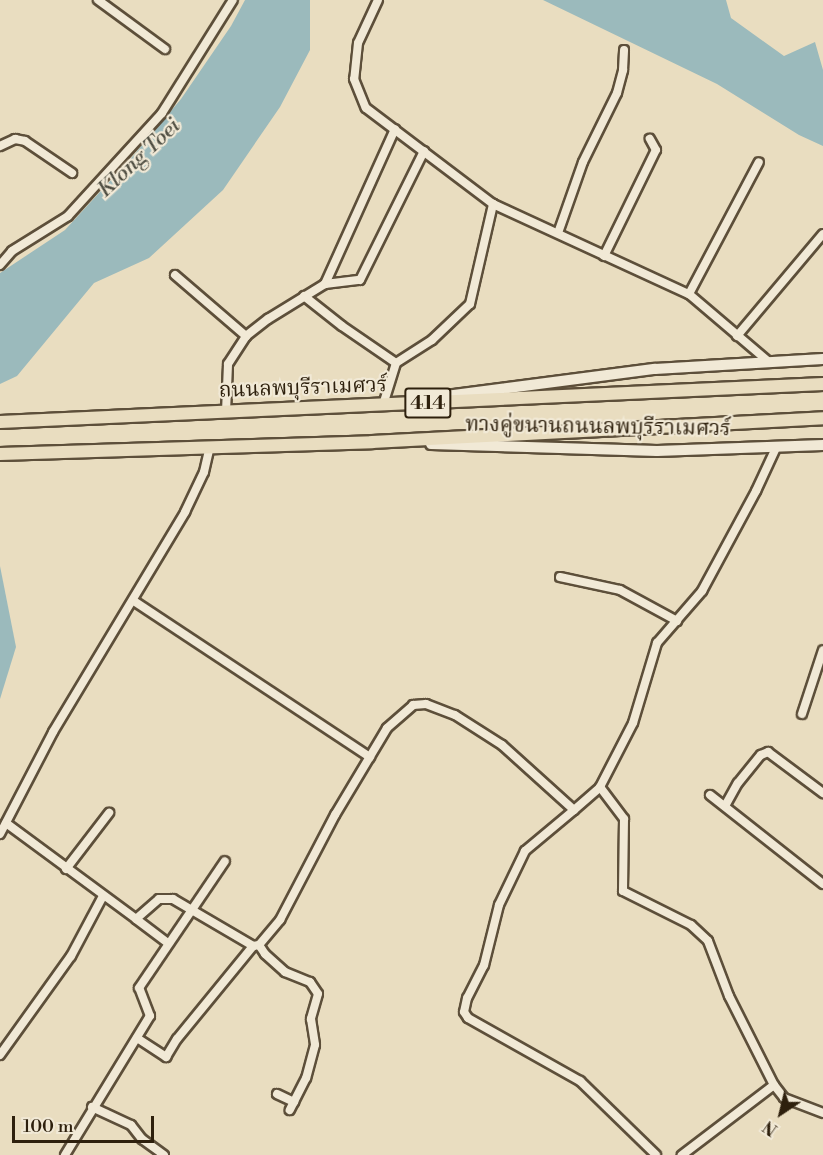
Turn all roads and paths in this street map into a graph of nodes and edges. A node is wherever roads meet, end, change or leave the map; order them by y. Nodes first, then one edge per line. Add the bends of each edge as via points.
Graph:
1 (98, 0) edge
2 (233, 0) edge
3 (378, 0) edge
4 (165, 49) dead end
5 (624, 50) dead end
6 (395, 129) junction
7 (650, 139) dead end
8 (0, 146) edge
9 (424, 151) junction
10 (759, 162) dead end
11 (72, 173) dead end
12 (494, 204) junction
13 (558, 233) junction
14 (823, 234) edge
15 (604, 256) junction
16 (0, 265) edge
17 (175, 275) dead end
18 (325, 284) junction
19 (689, 294) junction
20 (304, 296) junction
21 (246, 336) junction
22 (737, 336) junction
23 (823, 358) edge
24 (769, 362) junction
25 (396, 363) junction
26 (823, 384) edge
27 (383, 405) junction
28 (226, 412) junction
29 (823, 418) edge
30 (0, 422) edge
31 (372, 442) junction
32 (823, 444) edge
33 (210, 447) junction
34 (776, 447) junction
35 (0, 454) edge
36 (560, 577) dead end
37 (134, 601) junction
38 (677, 621) junction
39 (823, 650) edge
40 (802, 714) dead end
41 (370, 757) junction
42 (600, 787) junction
43 (823, 793) edge
44 (710, 795) dead end
45 (725, 806) junction
46 (574, 810) junction
47 (109, 813) dead end
48 (6, 823) junction
49 (0, 834) edge
50 (225, 861) dead end
51 (66, 868) junction
52 (823, 885) edge
53 (103, 896) junction
54 (194, 910) junction
55 (136, 919) junction
56 (168, 943) junction
57 (256, 945) junction
58 (137, 1038) junction
59 (0, 1055) edge
60 (774, 1085) junction
61 (278, 1094) dead end
62 (92, 1107) junction
63 (823, 1113) edge
64 (65, 1155) edge
65 (164, 1155) edge
66 (656, 1155) edge
67 (682, 1155) edge

1 - 4 street
2 - 16 street via 162,113 81,204 12,251
3 - 6 street via 358,43 354,79 366,108
5 - 13 street via 617,93 583,162
6 - 9 street
6 - 18 street
7 - 15 street via 656,150
8 - 11 street via 15,139 25,141
9 - 12 street
9 - 18 street via 360,280
10 - 19 street
12 - 13 street
12 - 25 street via 470,304 432,340
13 - 15 street
14 - 22 street
15 - 19 street
17 - 21 street
18 - 20 street
19 - 22 street
20 - 21 street
20 - 25 street
21 - 28 street via 228,364
22 - 24 street
23 - 24 main road, ทางคู่ขนานถนนลพบุรีราเมศวร์ / 414
24 - 27 main road, ทางคู่ขนานถนนลพบุรีราเมศวร์ / 414 via 656,369
25 - 27 street
26 - 27 main road, ถนนลพบุรีราเมศวร์ / 414
27 - 28 main road, ถนนลพบุรีราเมศวร์ / 414
28 - 30 main road, ถนนลพบุรีราเมศวร์ / 414
29 - 31 main road, 414
31 - 33 main road, 414
31 - 34 main road, ทางคู่ขนานถนนลพบุรีราเมศวร์ / 414 via 657,451
32 - 34 main road, ทางคู่ขนานถนนลพบุรีราเมศวร์ / 414
33 - 35 main road, 414
33 - 37 street via 204,472 185,512
34 - 38 street via 702,591
36 - 38 street via 620,590
37 - 41 street
37 - 48 street via 53,732
38 - 42 street via 657,643 633,723
39 - 40 street
41 - 46 street via 387,728 413,705 426,704 455,715 502,745
41 - 57 street via 280,920
42 - 46 street
42 - 60 street via 624,819 623,891 691,925 708,941 729,996
43 - 45 street via 768,752 746,773
44 - 45 street
45 - 52 street
46 - 66 street via 525,851 498,905 484,965 464,1012 468,1018 580,1081
47 - 51 street
48 - 49 street
48 - 51 street
50 - 54 street
51 - 53 street
53 - 55 street
53 - 59 street via 71,956
54 - 55 street via 173,899 159,899
54 - 56 street
54 - 57 street
55 - 56 street
56 - 58 street via 140,988 150,1016
57 - 58 street via 166,1057
57 - 61 street via 285,972 310,982 318,994 311,1019 315,1045 306,1078 292,1106
58 - 62 street
60 - 63 street via 784,1098
60 - 67 street
62 - 64 street
62 - 65 street via 131,1125

